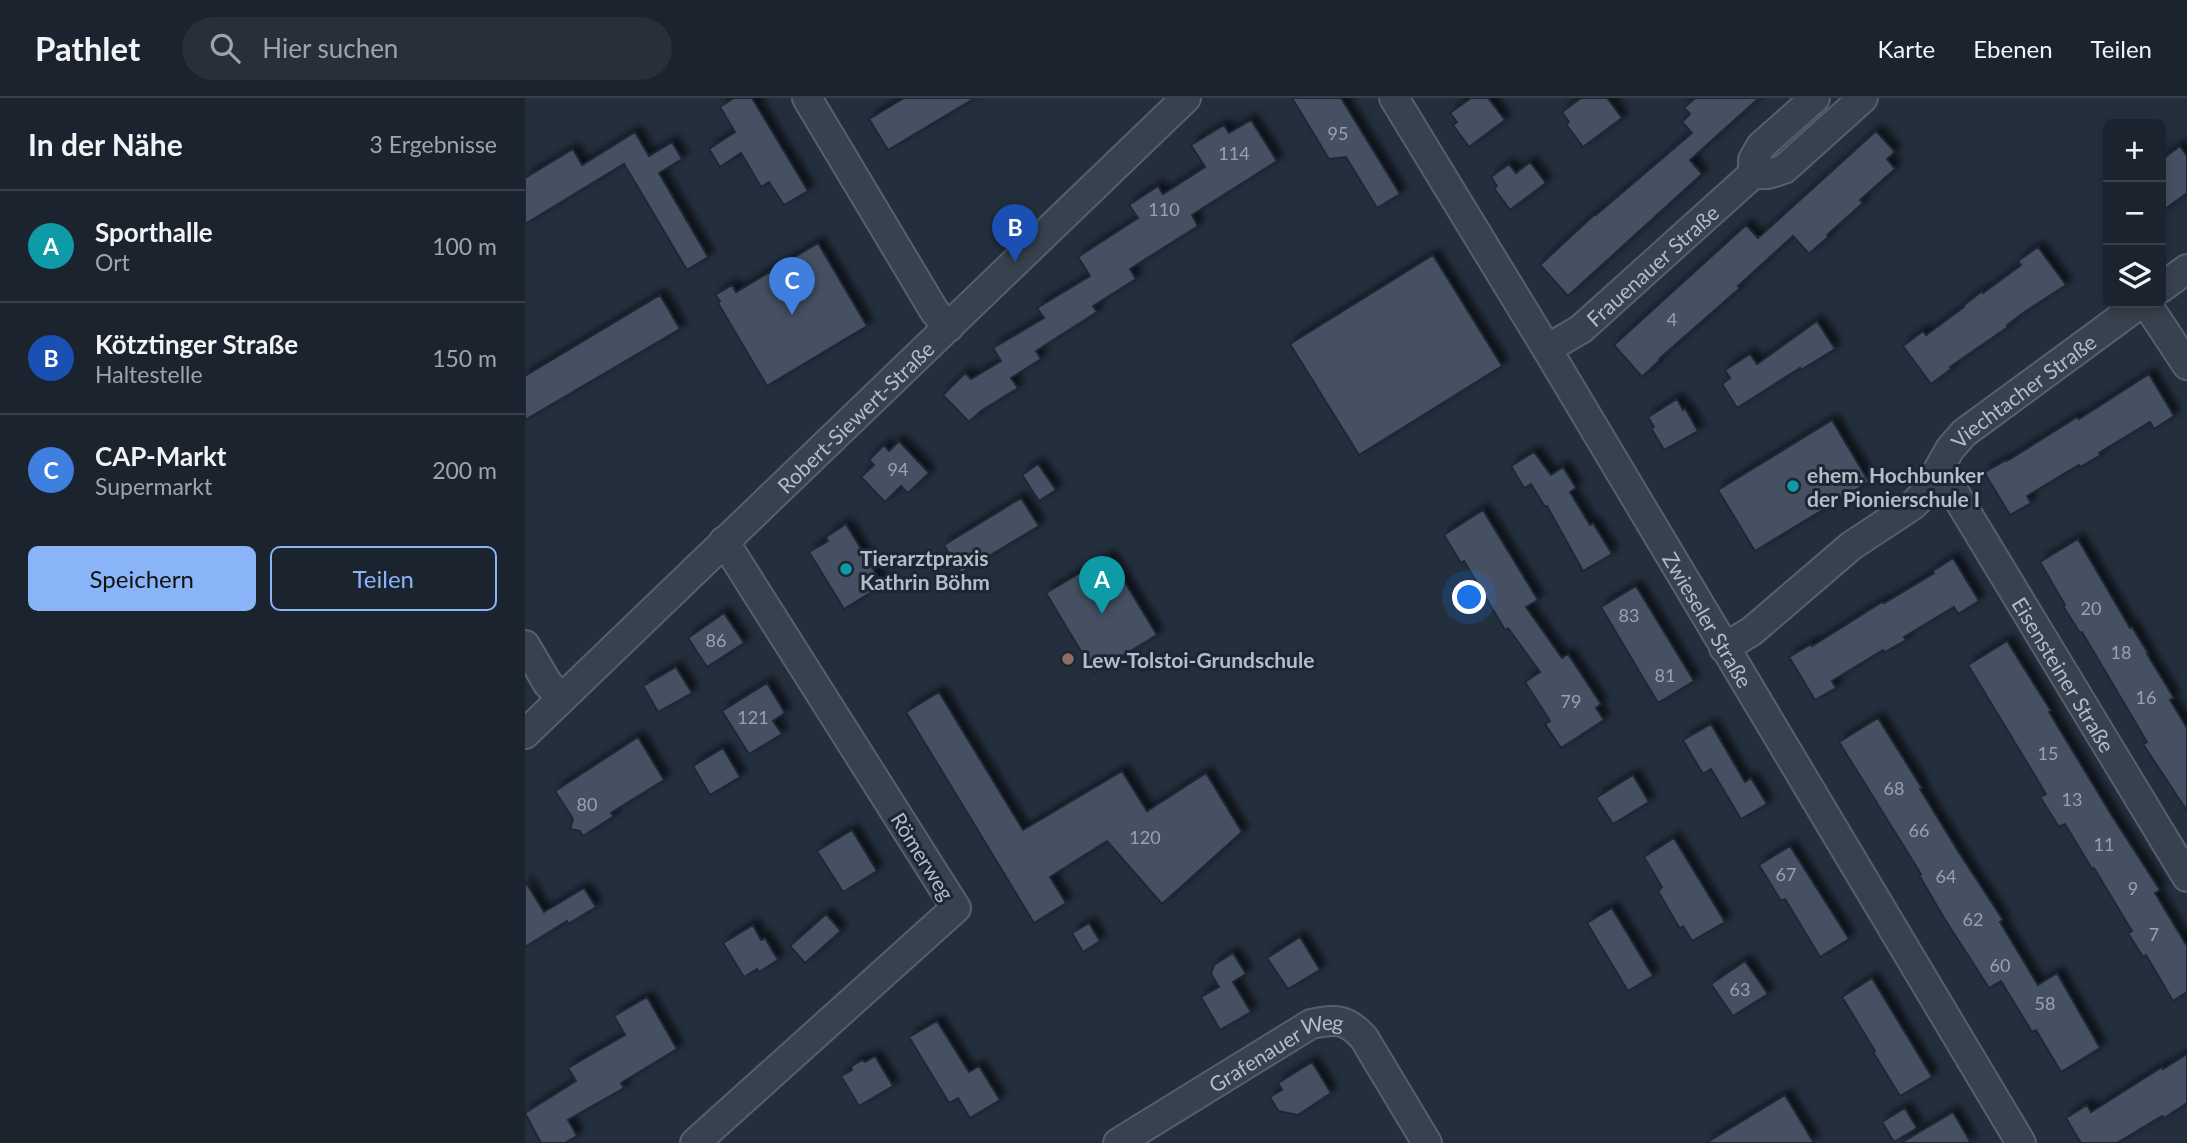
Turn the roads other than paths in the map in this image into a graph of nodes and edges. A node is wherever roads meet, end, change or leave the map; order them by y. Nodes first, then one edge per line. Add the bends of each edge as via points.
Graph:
1 (807, 98) edge
2 (1186, 98) edge
3 (1394, 98) edge
4 (1815, 98) edge
5 (1863, 98) edge
6 (1753, 174) junction
7 (2187, 269) edge
8 (2166, 284) edge
9 (2136, 308) edge
10 (2147, 308) edge
11 (949, 327) junction
12 (1547, 349) junction
13 (2187, 365) edge
14 (1935, 479) junction
15 (724, 541) junction
16 (525, 645) edge
17 (1724, 648) junction
18 (562, 698) junction
19 (525, 734) edge
20 (2187, 877) edge
21 (695, 1143) edge
22 (1118, 1143) edge
23 (1427, 1143) edge
24 (2021, 1143) edge

1 - 11 street via 935,312
2 - 11 street, Robert-Siewert-Straße
3 - 12 street, Zwieseler Straße
4 - 6 street, Frauenauer Straße via 1761,146 1753,160
5 - 6 street, Frauenauer Straße via 1784,169
6 - 12 street, Frauenauer Straße via 1581,329
7 - 8 street
9 - 14 street, Viechtacher Straße via 1964,433
10 - 13 street
11 - 15 street, Robert-Siewert-Straße
12 - 17 street, Zwieseler Straße
14 - 17 street, Viechtacher Straße via 1913,505 1851,546 1752,631
14 - 20 street, Eisensteiner Straße via 1954,492
15 - 18 street, Robert-Siewert-Straße
15 - 21 street, Römerweg via 956,908
16 - 18 street
17 - 24 street, Zwieseler Straße
18 - 19 street, Robert-Siewert-Straße
22 - 23 street, Grafenauer Weg via 1311,1024 1340,1020 1364,1038

